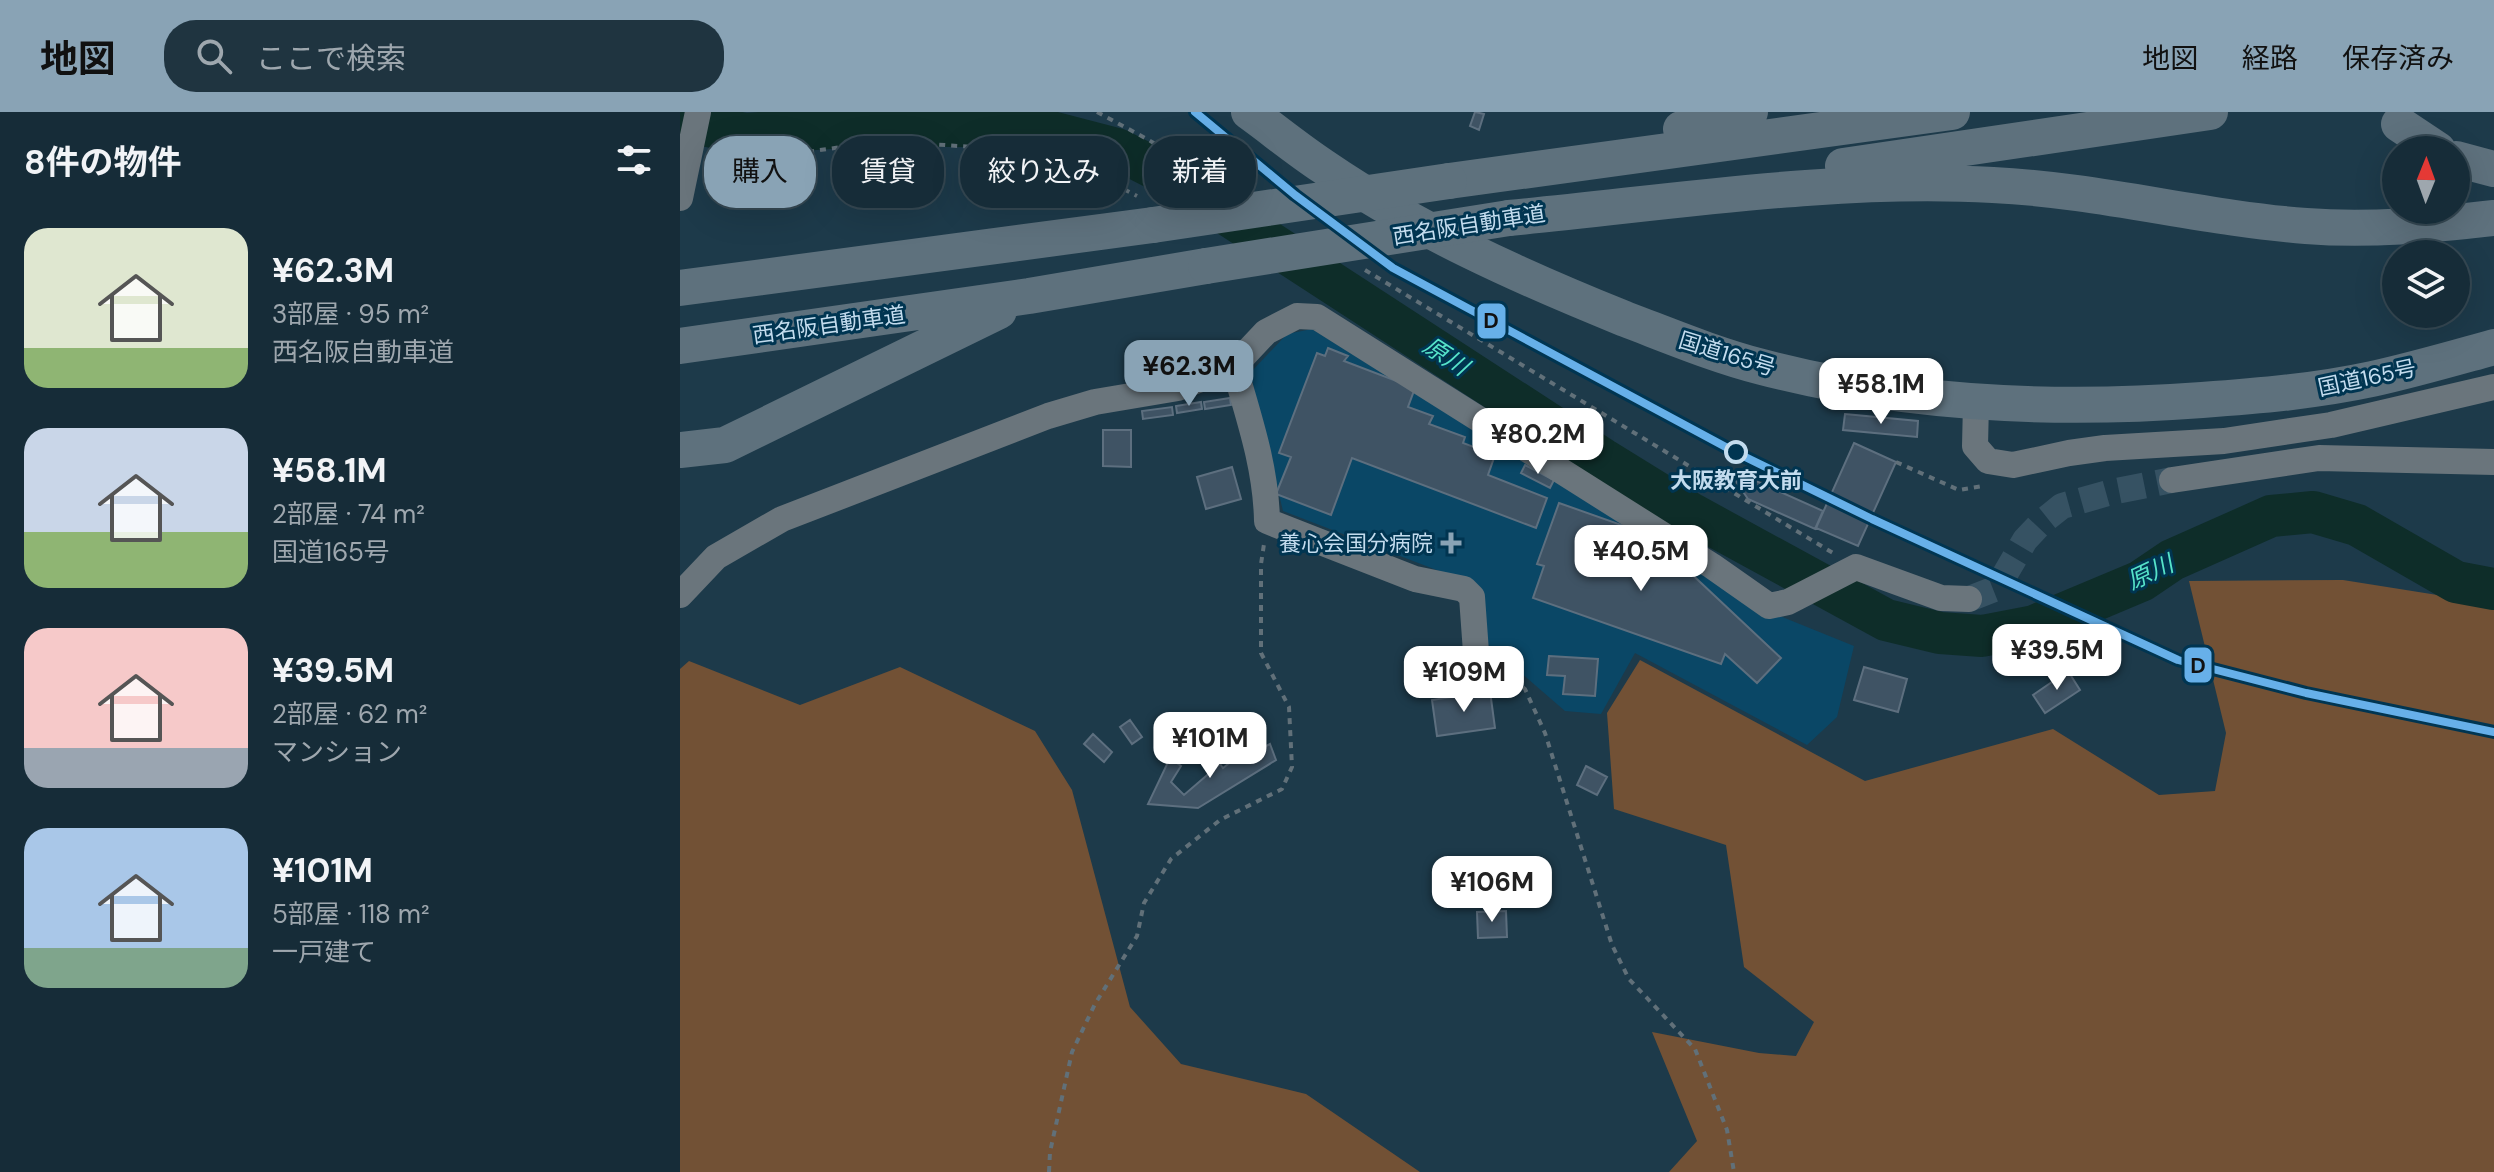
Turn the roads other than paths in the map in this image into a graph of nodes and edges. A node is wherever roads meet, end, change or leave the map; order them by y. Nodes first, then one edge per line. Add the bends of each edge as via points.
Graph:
1 (698, 112) edge
2 (1249, 112) edge
3 (1750, 112) edge
4 (1952, 112) edge
5 (2210, 112) edge
6 (2399, 124) dead end
7 (2417, 136) edge
8 (687, 162) edge
9 (2470, 163) edge
10 (2494, 169) edge
11 (1449, 181) junction
12 (680, 198) edge
13 (1509, 218) junction
14 (2494, 218) edge
15 (680, 288) edge
16 (1029, 296) junction
17 (680, 346) edge
18 (2494, 347) edge
19 (1234, 366) junction
20 (2494, 387) edge
21 (1976, 403) junction
22 (680, 450) edge
23 (2494, 462) edge
24 (2172, 480) tunnel mouth
25 (680, 595) edge
26 (1969, 599) tunnel mouth
27 (1476, 652) road end

1 - 8 street
2 - 21 highway, 国道165号 via 1325,168 1489,260 1693,346 1761,367
3 - 11 highway
4 - 11 highway, 西名阪自動車道
5 - 13 highway, 西名阪自動車道
6 - 7 highway
8 - 12 street
9 - 10 highway
11 - 15 highway, 西名阪自動車道, bridge via 1151,214
13 - 14 highway via 1832,186 1941,182 2054,190 2308,226 2406,227
13 - 16 highway, 西名阪自動車道, bridge
16 - 17 highway, 西名阪自動車道
16 - 22 highway via 725,445
18 - 21 highway, 国道165号 via 2373,379 2256,396 2076,406
19 - 25 street via 1178,388 1106,399 1048,416 782,519 716,557
19 - 26 street via 1266,332 1297,316 1317,317 1769,606 1788,602 1856,567 1941,598
19 - 27 street via 1258,446 1267,521 1415,579 1464,589 1472,597
20 - 21 street via 2331,425 2224,441 2069,453 2013,465 1988,461 1975,446
23 - 24 street via 2319,458

